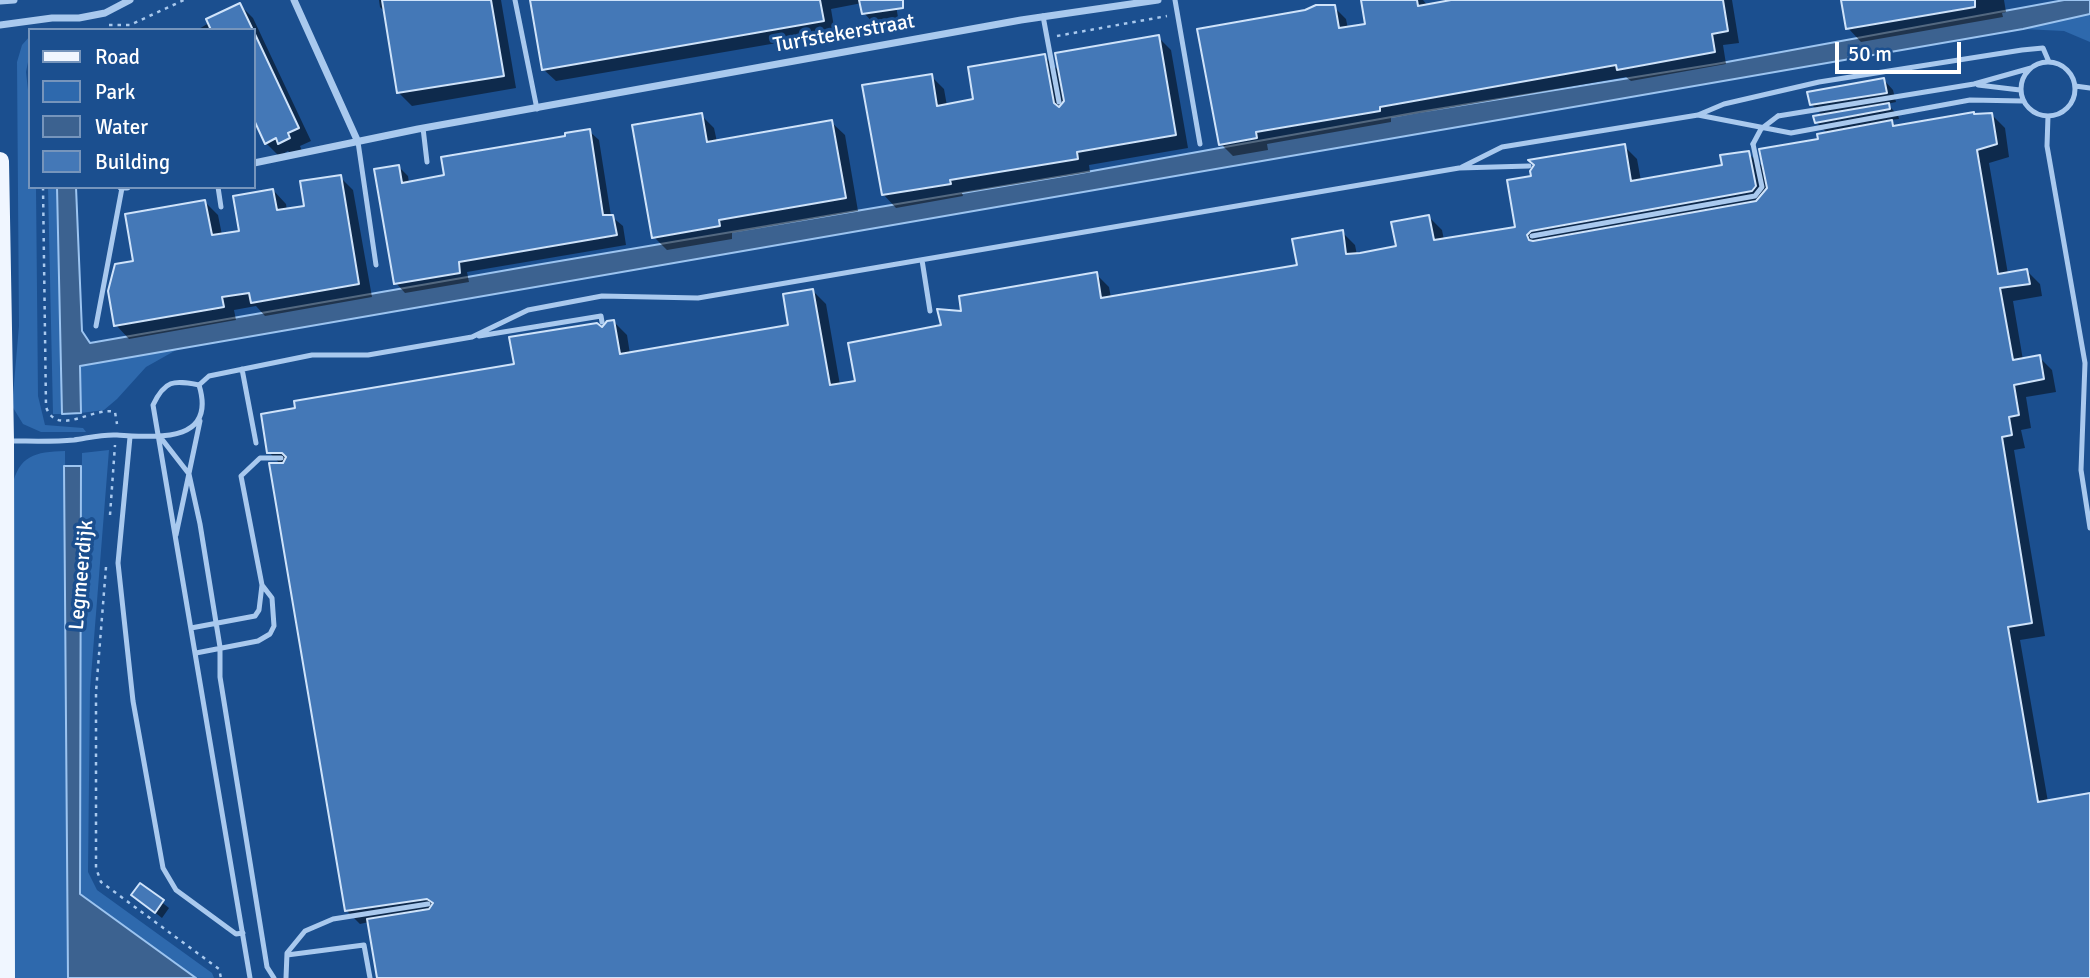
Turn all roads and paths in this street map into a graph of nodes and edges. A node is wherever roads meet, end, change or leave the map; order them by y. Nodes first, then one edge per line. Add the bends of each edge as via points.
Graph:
1 (14, 0) edge
2 (130, 0) edge
3 (184, 0) edge
4 (294, 0) edge
5 (515, 0) edge
6 (1157, 0) edge
7 (1175, 0) edge
8 (0, 1) edge
9 (1178, 15) junction
10 (1046, 16) junction
11 (0, 25) edge
12 (105, 25) dead end
13 (2049, 62) junction
14 (2031, 68) junction
15 (1974, 84) junction
16 (2075, 86) junction
17 (2090, 88) edge
18 (2020, 90) junction
19 (2023, 101) junction
20 (1059, 102) dead end
21 (537, 109) junction
22 (1698, 114) junction
23 (2048, 117) junction
24 (423, 128) junction
25 (358, 142) junction
26 (1200, 144) dead end
27 (0, 162) edge
28 (427, 162) dead end
29 (256, 163) edge
30 (1529, 166) dead end
31 (1459, 168) junction
32 (43, 189) edge
33 (123, 189) edge
34 (218, 189) edge
35 (221, 207) dead end
36 (1532, 236) dead end
37 (922, 260) junction
38 (376, 265) dead end
39 (930, 311) dead end
40 (602, 322) dead end
41 (96, 326) dead end
42 (472, 337) junction
43 (242, 369) junction
44 (199, 385) junction
45 (201, 419) junction
46 (116, 435) junction
47 (159, 436) junction
48 (130, 437) junction
49 (2, 441) edge
50 (256, 443) dead end
51 (281, 458) dead end
52 (189, 474) junction
53 (110, 516) dead end
54 (2090, 528) edge
55 (175, 541) junction
56 (107, 556) dead end
57 (262, 584) junction
58 (216, 623) junction
59 (191, 628) junction
60 (220, 648) junction
61 (196, 653) junction
62 (428, 904) dead end
63 (243, 933) junction
64 (287, 955) junction
65 (6, 978) edge
66 (221, 978) edge
67 (250, 978) edge
68 (274, 978) edge
69 (286, 978) edge
70 (370, 978) edge

1 - 8 street
2 - 11 street via 104,13 79,18
3 - 12 path via 130,25
4 - 25 street
5 - 21 lane
6 - 10 street, Turfstekerstraat
7 - 9 lane
9 - 10 path via 1054,37
9 - 26 lane
10 - 20 lane
10 - 21 street, Turfstekerstraat
13 - 14 lane
13 - 16 lane via 2068,71
13 - 22 lane via 2043,48 2022,50 1819,82
14 - 15 lane
14 - 18 lane
15 - 18 lane
15 - 36 lane, bridge via 1778,116 1761,129 1753,144 1762,187 1755,196
16 - 17 lane
16 - 23 lane via 2072,101 2061,113
18 - 19 lane
19 - 22 lane via 1970,100 1791,133
19 - 23 lane via 2030,110
21 - 24 street, Turfstekerstraat
22 - 31 lane via 1502,147
23 - 54 lane via 2047,146 2085,363 2081,470
24 - 25 street, Turfstekerstraat
24 - 28 lane
25 - 29 street, Turfstekerstraat
25 - 38 lane
27 - 49 main road
30 - 31 lane
31 - 37 lane
32 - 46 path via 46,407 56,420 115,412
33 - 41 lane
34 - 35 lane
37 - 39 lane
37 - 42 lane via 698,298 602,296 528,310
40 - 42 lane via 601,316
42 - 43 lane via 368,355 312,355
43 - 44 lane via 209,376
43 - 50 lane
44 - 45 lane
44 - 47 lane via 181,381 167,384 159,393 153,405
45 - 47 lane via 189,429
45 - 52 lane
46 - 48 lane
46 - 49 lane
46 - 53 path, Legmeerdijk
47 - 48 lane
47 - 52 lane
47 - 55 lane
48 - 63 lane via 118,564 133,701 163,868 176,890 236,934
49 - 65 main road
51 - 57 lane via 260,458 241,476
52 - 55 lane
52 - 58 lane
55 - 59 lane
56 - 66 path, Legmeerdijk via 96,692 96,869 101,882 219,969
57 - 58 lane via 256,616
57 - 60 lane via 272,598 274,626 270,634 258,641
58 - 59 lane
58 - 60 lane
59 - 61 lane
60 - 61 lane
60 - 68 lane via 220,677 267,967
61 - 63 lane
62 - 64 lane via 333,919 305,930
63 - 67 lane
64 - 69 lane
64 - 70 lane via 364,945

